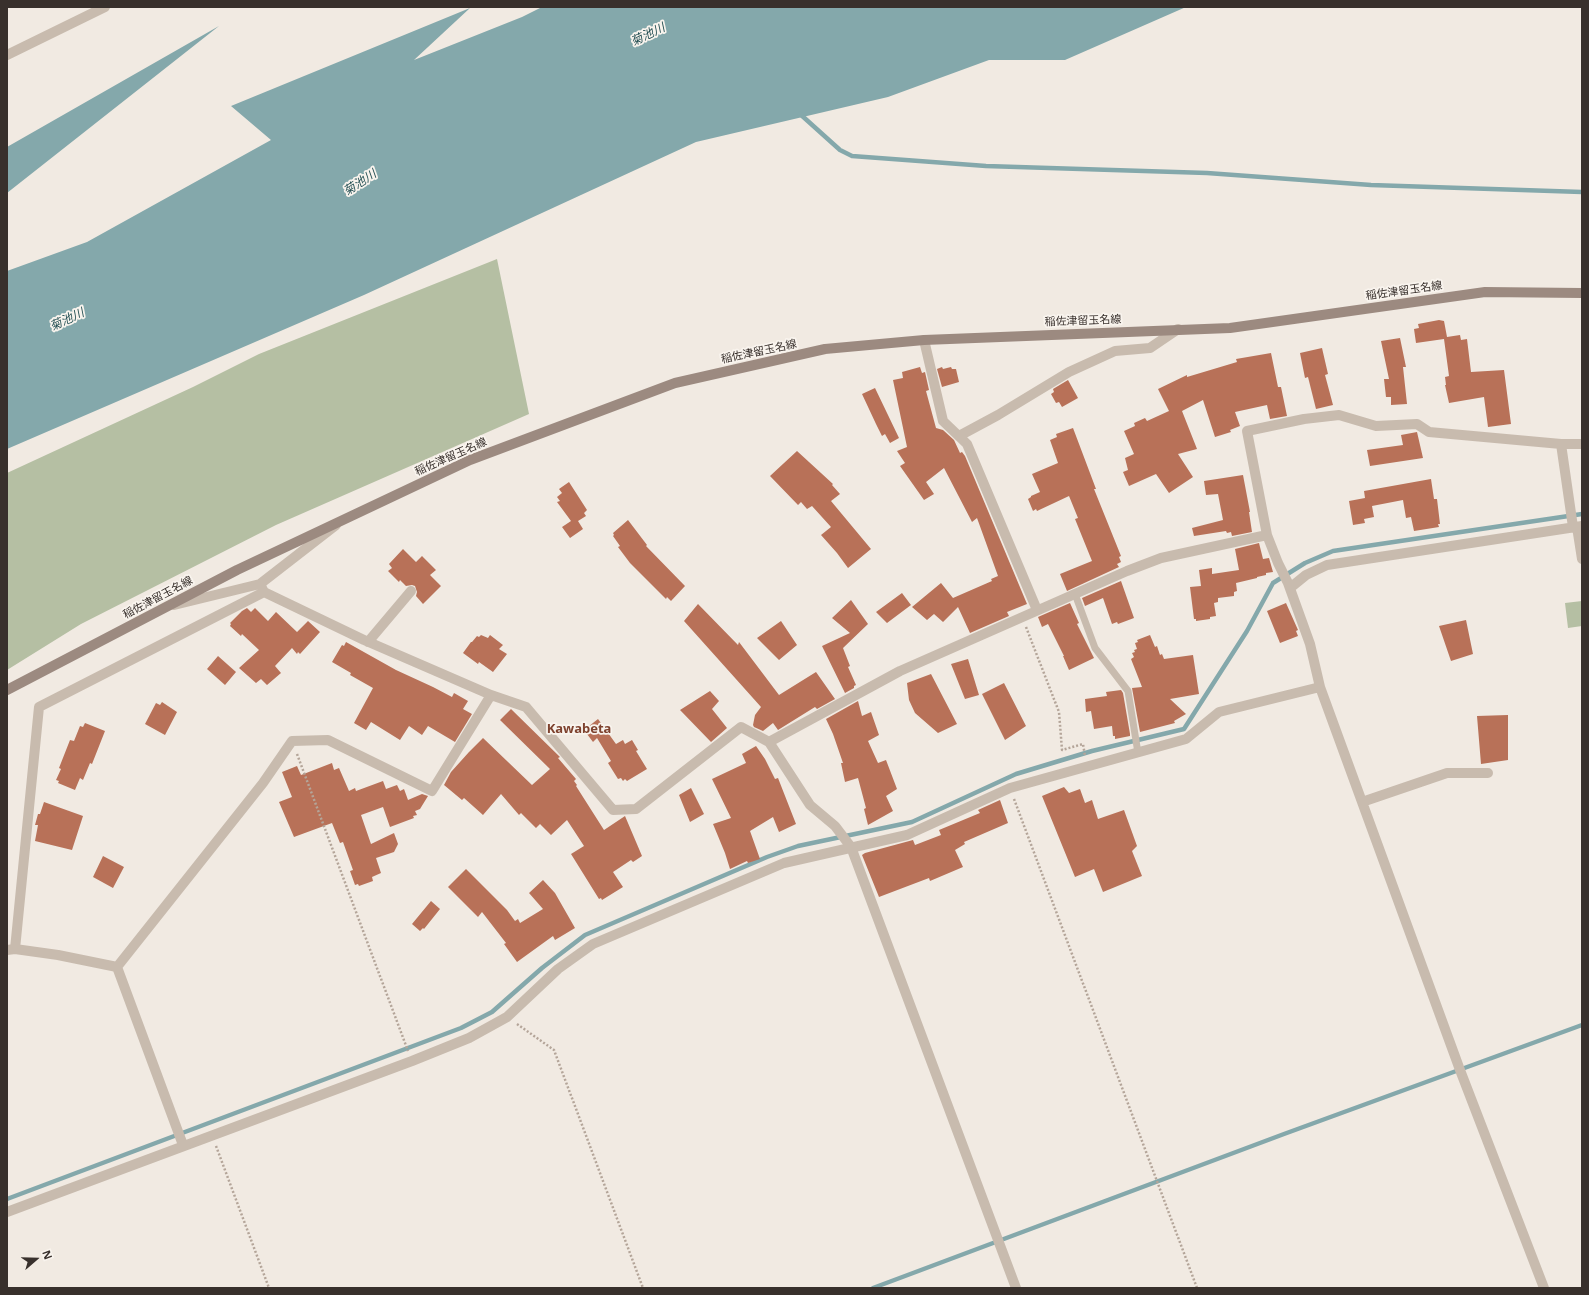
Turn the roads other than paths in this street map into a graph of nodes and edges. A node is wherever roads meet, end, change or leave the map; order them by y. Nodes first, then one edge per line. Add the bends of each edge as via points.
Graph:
1 (105, 7) edge
2 (7, 55) edge
3 (1582, 293) edge
4 (1178, 329) junction
5 (924, 340) junction
6 (959, 436) junction
7 (1561, 444) junction
8 (1582, 444) edge
9 (343, 520) junction
10 (1577, 526) edge
11 (1267, 534) junction
12 (1582, 559) edge
13 (1289, 586) junction
14 (262, 588) junction
15 (411, 591) dead end
16 (1075, 594) junction
17 (169, 606) junction
18 (1037, 610) junction
19 (368, 642) junction
20 (1320, 687) junction
21 (7, 690) edge
22 (491, 695) junction
23 (769, 742) junction
24 (1138, 751) junction
25 (1488, 774) dead end
26 (1362, 802) junction
27 (850, 847) junction
28 (11, 950) edge
29 (117, 967) junction
30 (183, 1144) junction
31 (7, 1212) edge
32 (1016, 1288) edge
33 (1544, 1288) edge

1 - 2 street
3 - 4 main road, 稲佐津留玉名線 via 1485,292 1230,328
4 - 5 main road, 稲佐津留玉名線
4 - 6 street via 1150,348 1115,351 1069,372
5 - 6 street via 943,421
5 - 9 main road, 稲佐津留玉名線 via 825,349 675,382 470,460
6 - 18 street via 966,444
7 - 8 street
7 - 10 street via 1570,505
7 - 11 street via 1429,432 1417,424 1376,426 1339,415 1304,418 1247,431
9 - 14 street
9 - 17 main road, 稲佐津留玉名線 via 237,570
10 - 12 street
10 - 13 street via 1327,565
11 - 13 street
11 - 16 street via 1161,558
13 - 20 street via 1310,644
14 - 17 street
14 - 19 street
14 - 28 street via 38,707
15 - 19 street
16 - 18 street
16 - 24 lane via 1095,648 1128,691
17 - 21 main road, 稲佐津留玉名線
18 - 23 street via 900,671
19 - 22 street
20 - 24 street via 1219,712 1186,739
20 - 26 street
22 - 23 street via 526,707 613,810 636,809 741,727
22 - 29 street via 432,791 328,740 292,741 263,783
23 - 27 street via 810,805 835,826
24 - 27 street via 1010,788 907,835
25 - 26 street via 1447,773
26 - 33 street
27 - 30 street via 784,863 593,944 558,969 507,1017 469,1038
27 - 32 street
28 - 29 street via 58,955
29 - 30 street
30 - 31 street

